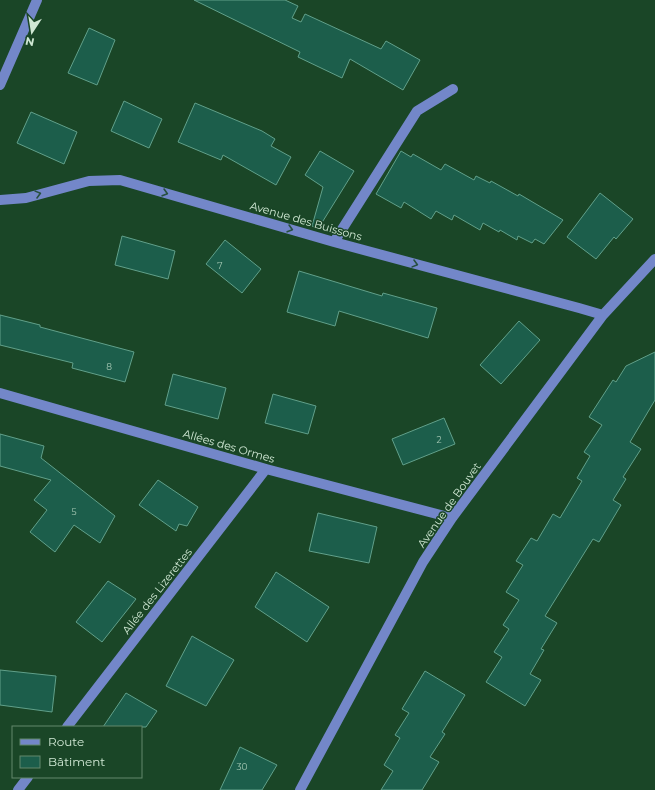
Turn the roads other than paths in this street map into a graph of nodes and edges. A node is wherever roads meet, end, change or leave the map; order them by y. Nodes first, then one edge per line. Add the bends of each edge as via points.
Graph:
1 (37, 0) edge
2 (0, 85) edge
3 (453, 88) dead end
4 (0, 200) edge
5 (334, 242) junction
6 (655, 259) edge
7 (603, 315) junction
8 (0, 393) edge
9 (266, 469) junction
10 (452, 518) junction
11 (68, 726) edge
12 (27, 778) edge
13 (18, 790) edge
14 (300, 790) edge

1 - 2 street
3 - 5 street via 417,111
4 -> 5 street, Avenue des Buissons via 26,198 89,181 120,180
5 -> 7 street, Avenue des Buissons
6 - 7 street, Avenue de Bouvet
7 - 10 street, Avenue de Bouvet
8 - 9 street, Allées des Ormes
9 - 10 street, Allées des Ormes
9 - 11 street, Allée des Lizerettes
10 - 14 street, Avenue de Bouvet via 423,562
12 - 13 street

